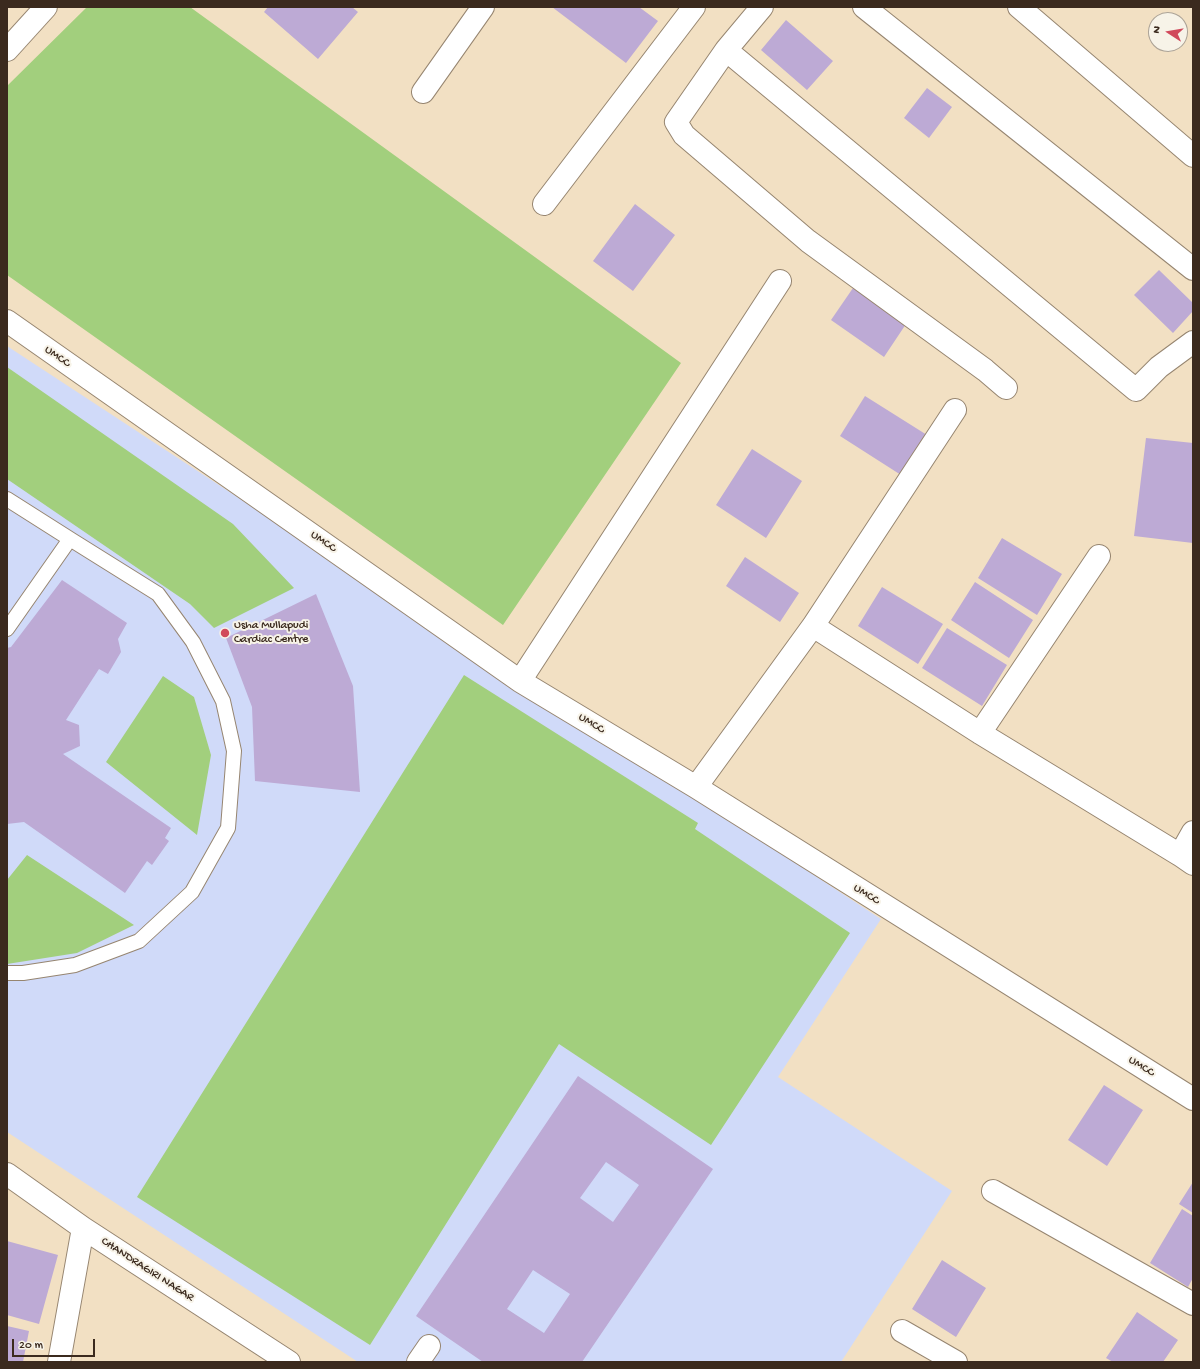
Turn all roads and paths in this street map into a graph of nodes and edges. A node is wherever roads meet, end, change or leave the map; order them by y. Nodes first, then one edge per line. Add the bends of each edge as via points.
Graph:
1 (46, 7) edge
2 (483, 7) edge
3 (694, 7) edge
4 (762, 7) edge
5 (864, 7) edge
6 (1019, 7) edge
7 (7, 50) edge
8 (726, 50) junction
9 (423, 92) dead end
10 (1193, 156) edge
11 (544, 204) dead end
12 (1193, 269) edge
13 (780, 281) dead end
14 (7, 321) edge
15 (1193, 342) edge
16 (1006, 388) dead end
17 (955, 410) dead end
18 (7, 499) edge
19 (70, 539) junction
20 (1099, 556) dead end
21 (813, 626) junction
22 (7, 629) edge
23 (520, 681) junction
24 (980, 734) junction
25 (696, 787) junction
26 (1193, 832) edge
27 (1186, 860) edge
28 (7, 973) edge
29 (1193, 1099) edge
30 (7, 1174) edge
31 (993, 1191) dead end
32 (84, 1228) junction
33 (1193, 1304) edge
34 (902, 1331) dead end
35 (266, 1355) edge
36 (59, 1362) edge
37 (289, 1362) edge
38 (956, 1362) edge

1 - 7 street
2 - 9 street
3 - 11 street
4 - 8 street
5 - 12 street
6 - 10 street
8 - 15 street via 1136,390 1159,367
8 - 16 street via 676,122 684,135 808,241
13 - 23 street
14 - 23 street, UMCC
17 - 21 street
18 - 19 lane
19 - 22 lane
19 - 28 lane via 158,594 193,642 223,701 234,751 228,828 192,892 139,941 75,965
20 - 24 street
21 - 24 street
21 - 25 street
23 - 25 street, UMCC
24 - 27 street
25 - 29 street, UMCC
26 - 27 street
30 - 32 street, CHANDRAGIRI NAGAR
31 - 33 street
32 - 35 street, CHANDRAGIRI NAGAR
32 - 36 street
34 - 38 street
35 - 37 street, CHANDRAGIRI NAGAR

